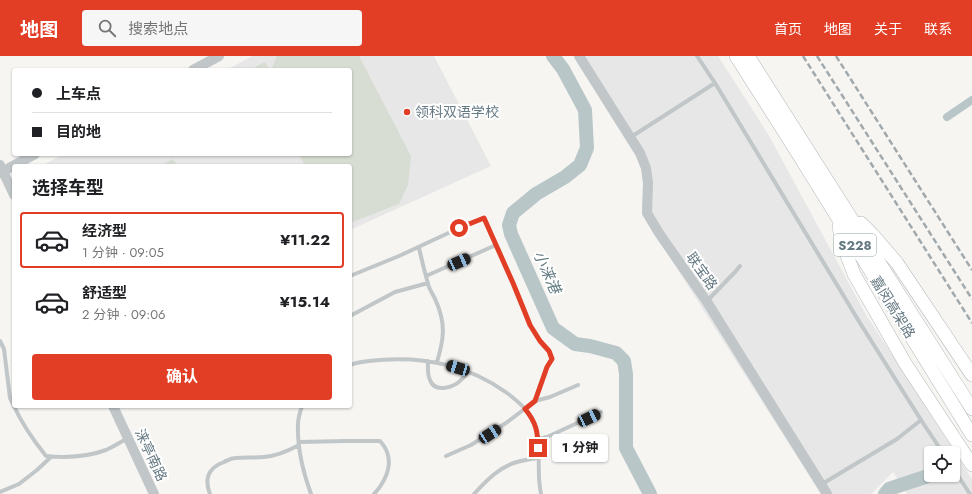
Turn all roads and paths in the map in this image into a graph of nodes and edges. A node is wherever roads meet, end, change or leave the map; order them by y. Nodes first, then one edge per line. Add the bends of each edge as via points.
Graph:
1 (220, 56) edge
2 (579, 56) edge
3 (697, 56) edge
4 (736, 56) edge
5 (748, 56) edge
6 (197, 68) edge
7 (714, 83) junction
8 (630, 137) junction
9 (31, 156) edge
10 (14, 164) edge
11 (12, 165) edge
12 (1, 170) edge
13 (12, 190) edge
14 (840, 211) junction
15 (496, 245) junction
16 (419, 248) junction
17 (740, 266) dead end
18 (352, 275) edge
19 (426, 276) junction
20 (428, 282) junction
21 (707, 302) junction
22 (352, 315) edge
23 (0, 341) edge
24 (428, 361) junction
25 (437, 362) junction
26 (352, 364) edge
27 (468, 371) junction
28 (972, 375) edge
29 (578, 386) dead end
30 (535, 401) junction
31 (12, 402) edge
32 (15, 408) edge
33 (114, 408) edge
34 (302, 408) edge
35 (525, 409) junction
36 (972, 410) edge
37 (601, 412) dead end
38 (921, 420) junction
39 (972, 436) edge
40 (128, 437) junction
41 (538, 439) junction
42 (299, 443) junction
43 (938, 446) edge
44 (446, 456) dead end
45 (51, 457) junction
46 (538, 458) junction
47 (972, 465) edge
48 (960, 479) edge
49 (821, 484) junction
50 (0, 492) edge
51 (154, 494) edge
52 (210, 494) edge
53 (311, 494) edge
54 (374, 494) edge
55 (474, 494) edge
56 (541, 494) edge
57 (827, 494) edge
58 (970, 494) edge

1 - 6 street
2 - 8 street, 联宝路
3 - 7 lane
4 - 14 highway, 嘉闵高架路 / S228
5 - 14 highway, 嘉闵高架路 / S228
7 - 8 lane
7 - 38 lane
8 - 21 street, 联宝路 via 646,168 647,213
9 - 10 street
11 - 12 street
12 - 13 street
14 - 28 highway via 873,235 897,263
14 - 36 highway, 嘉闵高架路 / S228
14 - 39 highway, 嘉闵高架路 / S228
14 - 47 highway via 843,245 854,274 905,363
15 - 16 lane via 484,218
15 - 19 lane
15 - 30 lane via 530,325 552,359
16 - 18 lane
16 - 19 lane
17 - 21 lane
19 - 20 lane
20 - 22 lane via 395,292
20 - 25 lane via 441,313 444,329
21 - 49 street, 联宝路
23 - 31 lane via 4,349
24 - 25 lane
24 - 26 lane via 394,358
24 - 27 lane via 430,381 435,386 453,386 462,380
25 - 27 lane
27 - 35 lane via 518,400
29 - 30 lane
30 - 35 lane
32 - 45 lane via 46,456
33 - 40 street, 涞亭南路
34 - 42 lane via 298,423
35 - 41 lane via 532,418
35 - 44 lane via 471,445
37 - 41 lane
38 - 43 lane
38 - 49 lane via 897,439
40 - 45 lane via 107,450 84,456
40 - 51 street, 涞亭南路
41 - 46 lane
42 - 52 lane via 288,451 276,455 234,458 220,463 212,468 208,476
42 - 53 lane via 304,474
42 - 54 lane via 380,441 389,454 389,471
45 - 50 lane via 19,484
46 - 55 lane via 516,462 500,469
46 - 56 lane
48 - 58 lane
49 - 57 street, 联宝路

